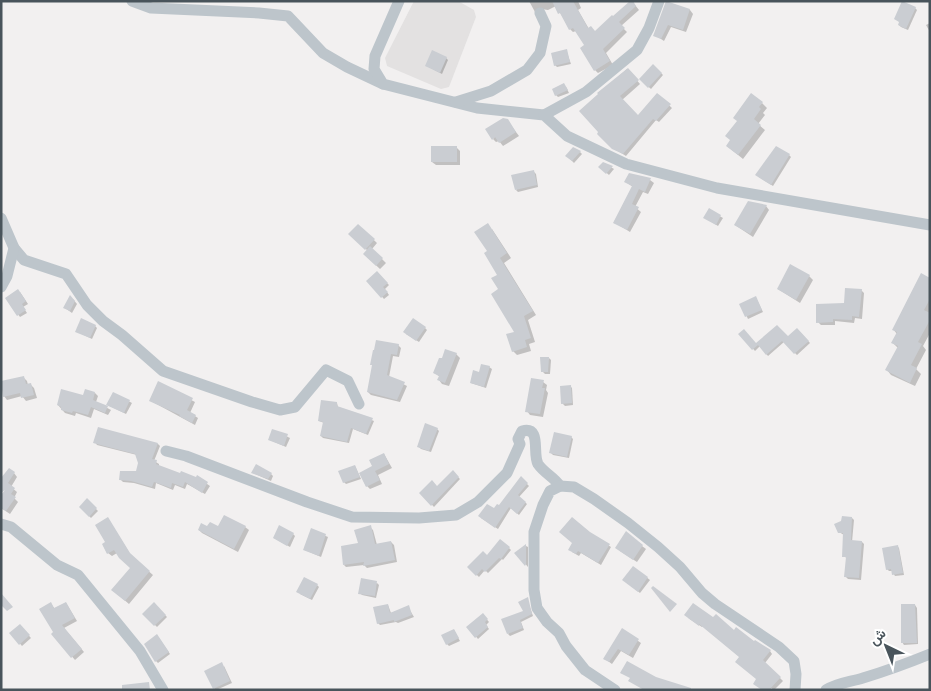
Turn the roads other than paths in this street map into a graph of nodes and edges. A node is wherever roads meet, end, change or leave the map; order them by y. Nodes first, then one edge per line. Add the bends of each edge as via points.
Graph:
1 (132, 1) edge
2 (399, 1) edge
3 (659, 1) edge
4 (540, 13) dead end
5 (383, 84) junction
6 (454, 103) junction
7 (544, 115) junction
8 (1, 218) edge
9 (930, 225) edge
10 (14, 248) junction
11 (1, 287) edge
12 (359, 404) dead end
13 (166, 451) dead end
14 (560, 486) junction
15 (1, 524) edge
16 (930, 654) edge
17 (163, 690) edge
18 (615, 690) edge
19 (795, 690) edge
20 (826, 690) edge

1 - 5 street via 151,8 288,16 323,53
2 - 5 street via 375,56 374,69
3 - 7 street via 637,50 586,92
4 - 6 street via 546,26 540,53 526,70 491,91
5 - 6 street
6 - 7 street via 485,110
7 - 9 street via 567,136 626,164 717,188
8 - 10 street
10 - 11 street
10 - 12 street via 24,260 66,274 92,310 163,371 280,410 295,407 326,370 348,381
13 - 14 street via 352,517 419,518 456,515 478,502 507,473 520,444 518,439 522,431 527,430 535,435 537,463
14 - 18 street via 550,491 534,532 537,608 585,670
14 - 19 street via 574,487 628,524 680,567 702,593 794,660
15 - 17 street via 11,527 57,565 78,575 140,651
16 - 20 street

